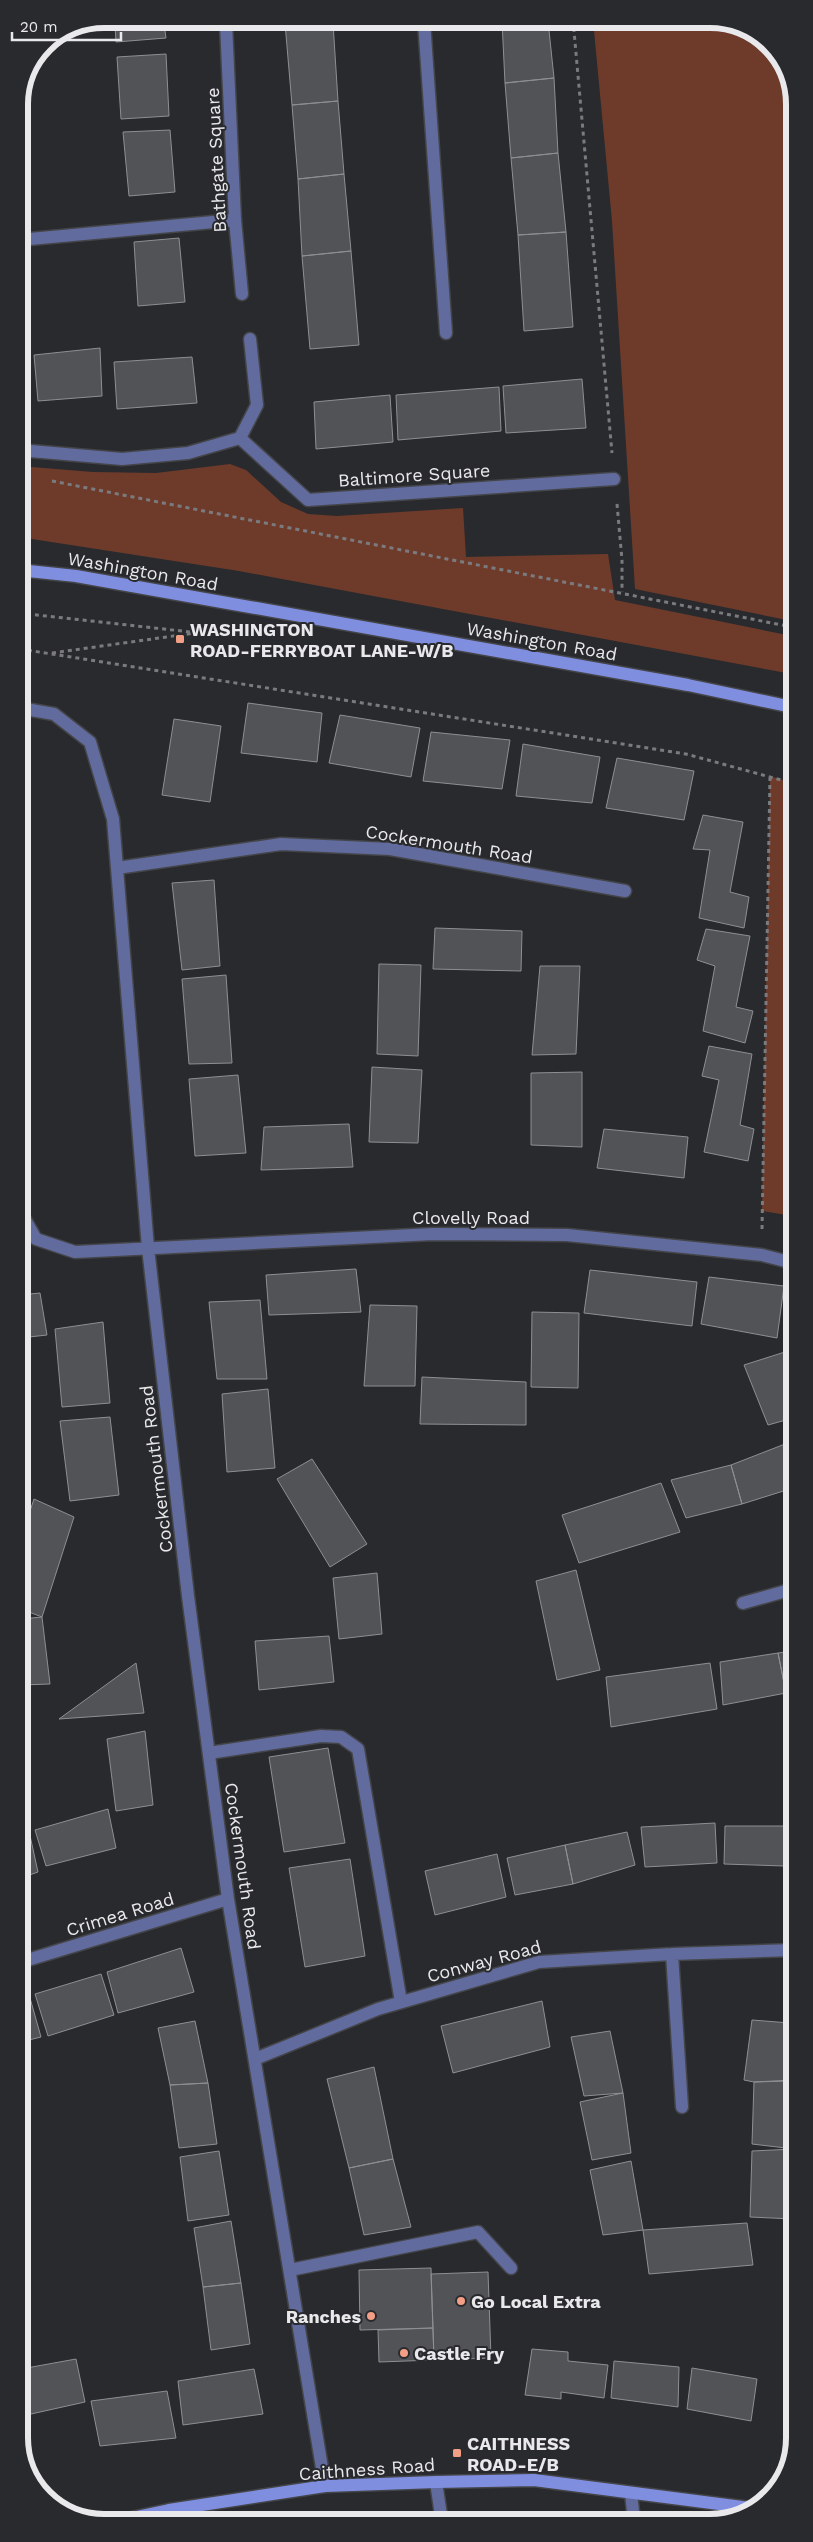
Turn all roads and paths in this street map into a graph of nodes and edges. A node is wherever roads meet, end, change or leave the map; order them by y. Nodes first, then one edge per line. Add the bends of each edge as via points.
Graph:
1 (226, 28) edge
2 (424, 28) edge
3 (574, 28) edge
4 (236, 220) junction
5 (28, 239) edge
6 (242, 294) dead end
7 (446, 333) dead end
8 (250, 339) dead end
9 (240, 438) junction
10 (28, 451) edge
11 (45, 479) dead end
12 (614, 479) junction
13 (28, 571) edge
14 (622, 592) junction
15 (228, 603) junction
16 (28, 614) edge
17 (786, 626) edge
18 (200, 632) junction
19 (28, 650) edge
20 (48, 654) junction
21 (786, 706) edge
22 (28, 709) edge
23 (770, 776) junction
24 (786, 781) edge
25 (117, 868) junction
26 (625, 891) dead end
27 (28, 1225) edge
28 (148, 1248) junction
29 (762, 1255) junction
30 (786, 1261) edge
31 (786, 1591) edge
32 (743, 1603) dead end
33 (209, 1752) junction
34 (228, 1899) junction
35 (786, 1950) edge
36 (672, 1954) junction
37 (28, 1960) edge
38 (401, 2002) junction
39 (255, 2059) junction
40 (682, 2107) dead end
41 (511, 2268) dead end
42 (290, 2270) junction
43 (436, 2482) junction
44 (325, 2486) junction
45 (631, 2493) junction
46 (743, 2507) edge
47 (170, 2510) junction
48 (151, 2514) edge
49 (171, 2514) edge
50 (441, 2514) edge
51 (633, 2514) edge

1 - 4 street, Bathgate Square
2 - 7 street
3 - 12 path
4 - 5 street
4 - 6 street, Bathgate Square
8 - 9 street via 257,405
9 - 10 street via 188,453 122,460
9 - 12 street, Baltimore Square via 308,500
11 - 14 path via 465,564
12 - 14 path
13 - 15 street, Washington Road via 76,576
14 - 17 path
15 - 18 path
15 - 21 street, Washington Road via 688,685
16 - 18 path
18 - 20 path
19 - 20 path
20 - 23 path via 686,754
22 - 25 street, Cockermouth Road via 54,714 90,742 113,819
23 - 24 path
23 - 29 path
25 - 26 street, Cockermouth Road via 281,844 390,849
25 - 28 street, Cockermouth Road
27 - 28 street via 36,1239 75,1252
28 - 29 street, Clovelly Road via 433,1234 557,1235
28 - 33 street, Cockermouth Road
29 - 30 street, Clovelly Road
31 - 32 street
33 - 34 street, Cockermouth Road
33 - 38 street via 321,1736 341,1737 358,1748
34 - 37 street, Crimea Road
34 - 39 street, Cockermouth Road
35 - 36 street, Conway Road
36 - 38 street, Conway Road via 539,1962
36 - 40 street
38 - 39 street, Conway Road
39 - 42 street, Cockermouth Road
41 - 42 street via 478,2232
42 - 44 street, Cockermouth Road
43 - 44 street, Caithness Road
43 - 45 street, Caithness Road via 534,2480
43 - 50 street
44 - 47 street, Caithness Road
45 - 46 street, Caithness Road
45 - 51 street
47 - 48 street, Caithness Road
47 - 49 street

